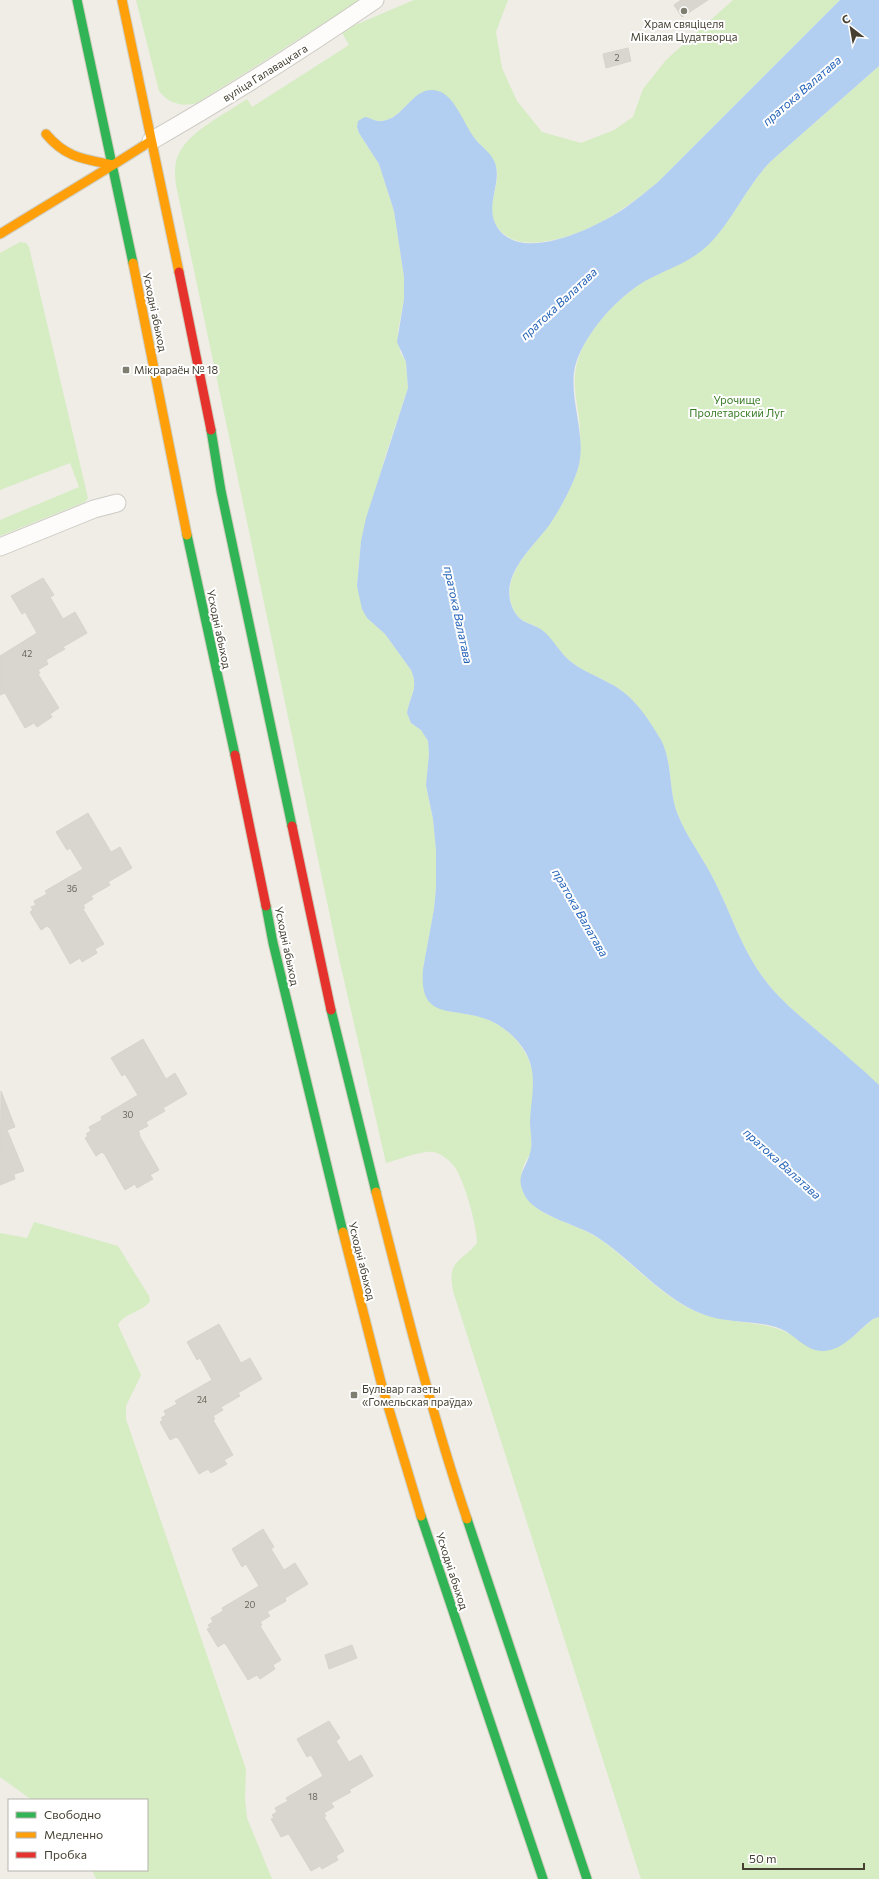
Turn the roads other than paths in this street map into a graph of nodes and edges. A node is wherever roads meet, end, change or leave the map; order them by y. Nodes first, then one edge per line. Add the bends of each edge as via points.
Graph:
1 (77, 0) edge
2 (122, 0) edge
3 (375, 0) edge
4 (46, 134) dead end
5 (151, 141) junction
6 (113, 165) junction
7 (0, 234) edge
8 (117, 503) dead end
9 (0, 547) edge
10 (543, 1879) edge
11 (587, 1879) edge

1 - 6 main road, Усходні абыход
2 - 5 main road
3 - 5 street, вуліца Галавацкага via 233,93
4 - 6 main road via 65,154
5 - 6 main road
5 - 11 main road via 206,400 256,659 342,1056 422,1372 450,1470
6 - 7 main road
6 - 10 main road, Усходні абыход via 190,551 273,943 331,1188 409,1481
8 - 9 street via 94,509

